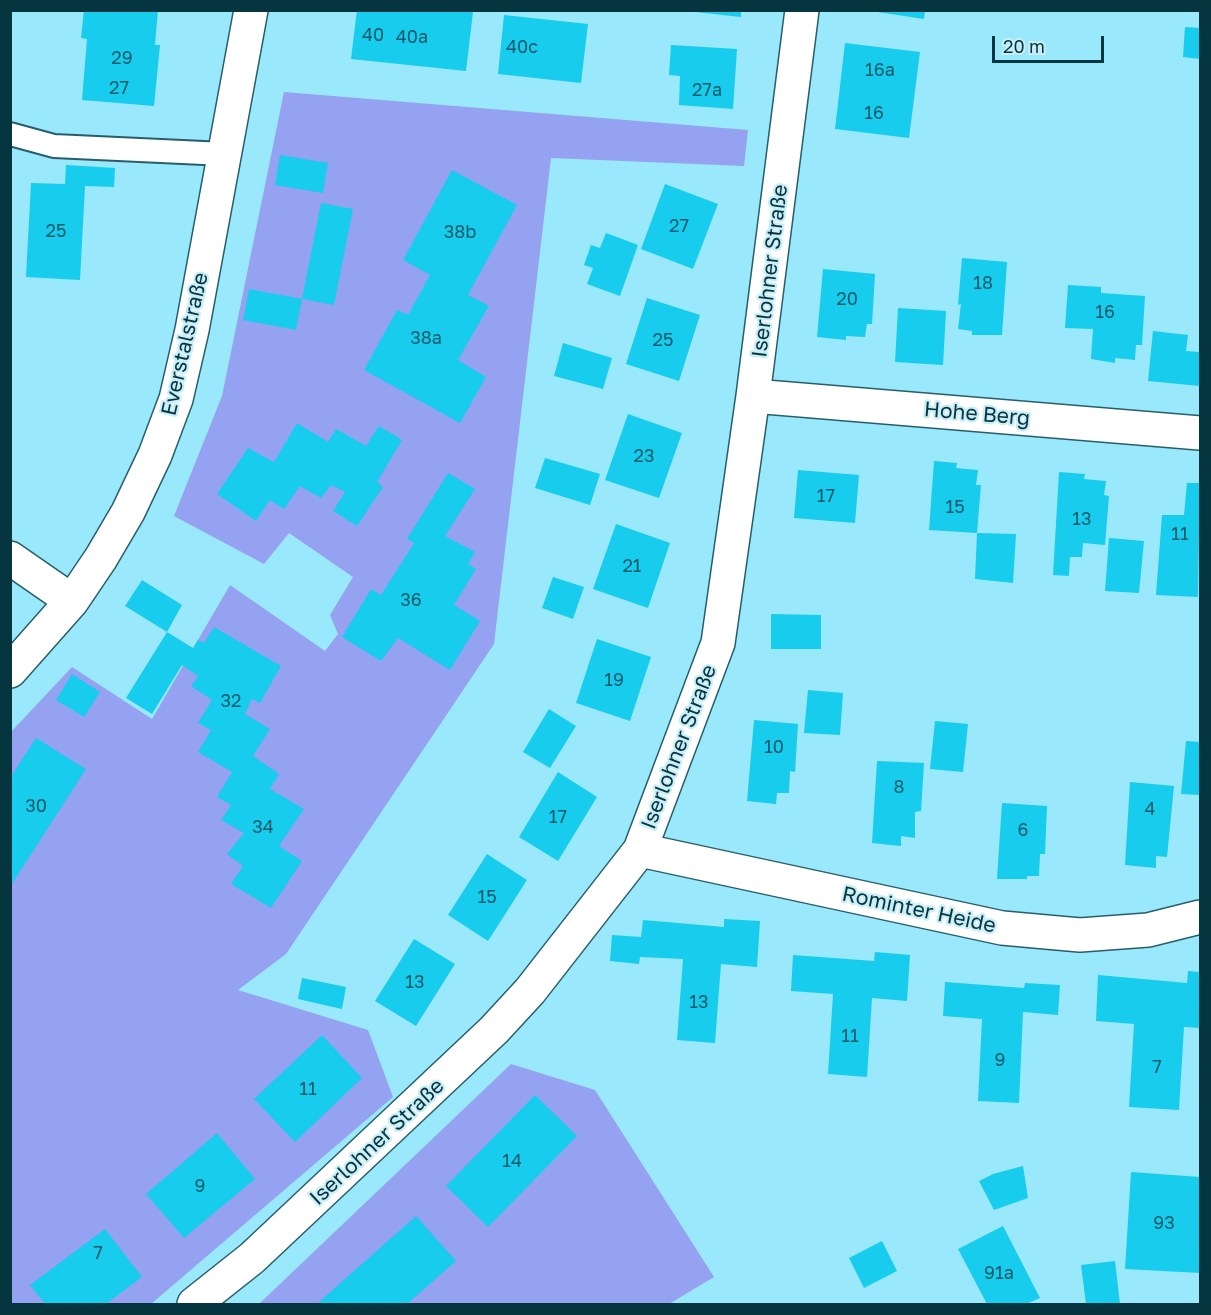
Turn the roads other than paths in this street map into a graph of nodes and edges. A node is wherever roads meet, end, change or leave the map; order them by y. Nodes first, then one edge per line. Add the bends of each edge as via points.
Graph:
1 (250, 10) edge
2 (802, 10) edge
3 (10, 134) edge
4 (225, 154) junction
5 (753, 396) junction
6 (1200, 433) edge
7 (10, 558) edge
8 (72, 601) junction
9 (10, 671) edge
10 (640, 850) junction
11 (1200, 917) edge
12 (194, 1305) edge

1 - 4 street, Everstalstraße
2 - 5 street, Iserlohner Straße
3 - 4 lane via 54,146
4 - 8 street, Everstalstraße via 176,399 128,512
5 - 6 street, Hohe Berg
5 - 10 street, Iserlohner Straße via 718,643
7 - 8 street
8 - 9 street, Everstalstraße
10 - 11 street, Rominter Heide via 1002,928 1080,935 1148,930
10 - 12 street, Iserlohner Straße via 530,991 494,1030 261,1250

